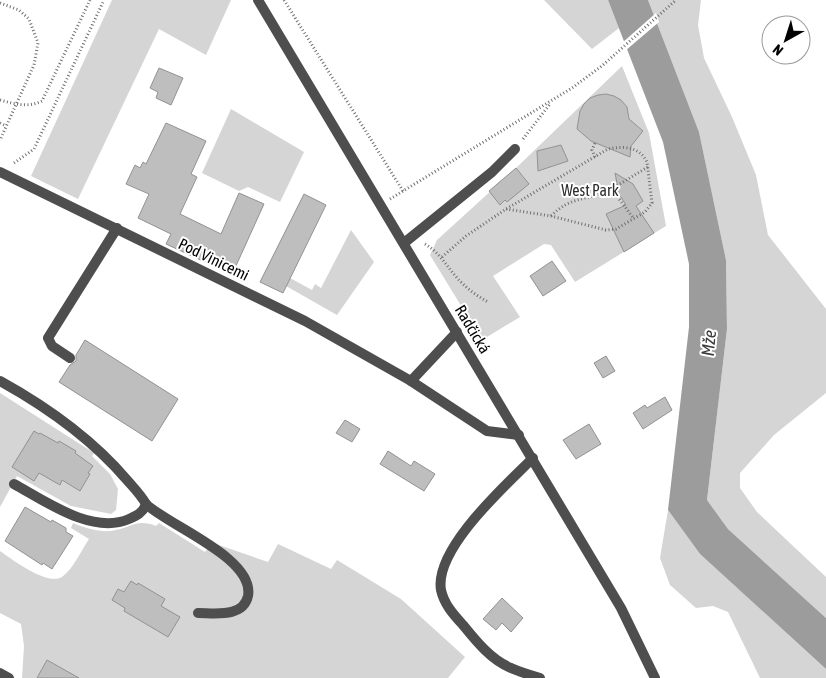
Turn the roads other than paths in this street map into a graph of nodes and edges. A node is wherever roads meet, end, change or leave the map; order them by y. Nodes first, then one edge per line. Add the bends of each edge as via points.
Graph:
1 (258, 0) edge
2 (515, 149) road end
3 (0, 172) edge
4 (117, 228) junction
5 (404, 243) junction
6 (457, 332) junction
7 (70, 358) dead end
8 (0, 381) edge
9 (411, 381) junction
10 (519, 435) junction
11 (533, 458) junction
12 (14, 484) dead end
13 (146, 504) junction
14 (198, 613) dead end
15 (0, 673) edge
16 (9, 678) edge
17 (540, 678) edge
18 (655, 678) edge

1 - 5 street, Radčická
2 - 5 street via 492,172
3 - 4 street, Pod Vinicemi
4 - 7 street via 48,338 52,346
4 - 9 street, Pod Vinicemi via 305,321
5 - 6 street, Radčická
6 - 9 street
6 - 10 street, Radčická
8 - 13 street via 100,450
9 - 10 street, Pod Vinicemi via 487,431
10 - 11 street, Radčická
11 - 17 street via 477,516 454,547 443,568 441,589 447,606 496,660
11 - 18 street, Radčická via 621,608
12 - 13 street via 73,516 104,523 116,524 134,516 143,511
13 - 14 street via 218,550 237,567 244,579 248,594 240,608 233,612
15 - 16 street

